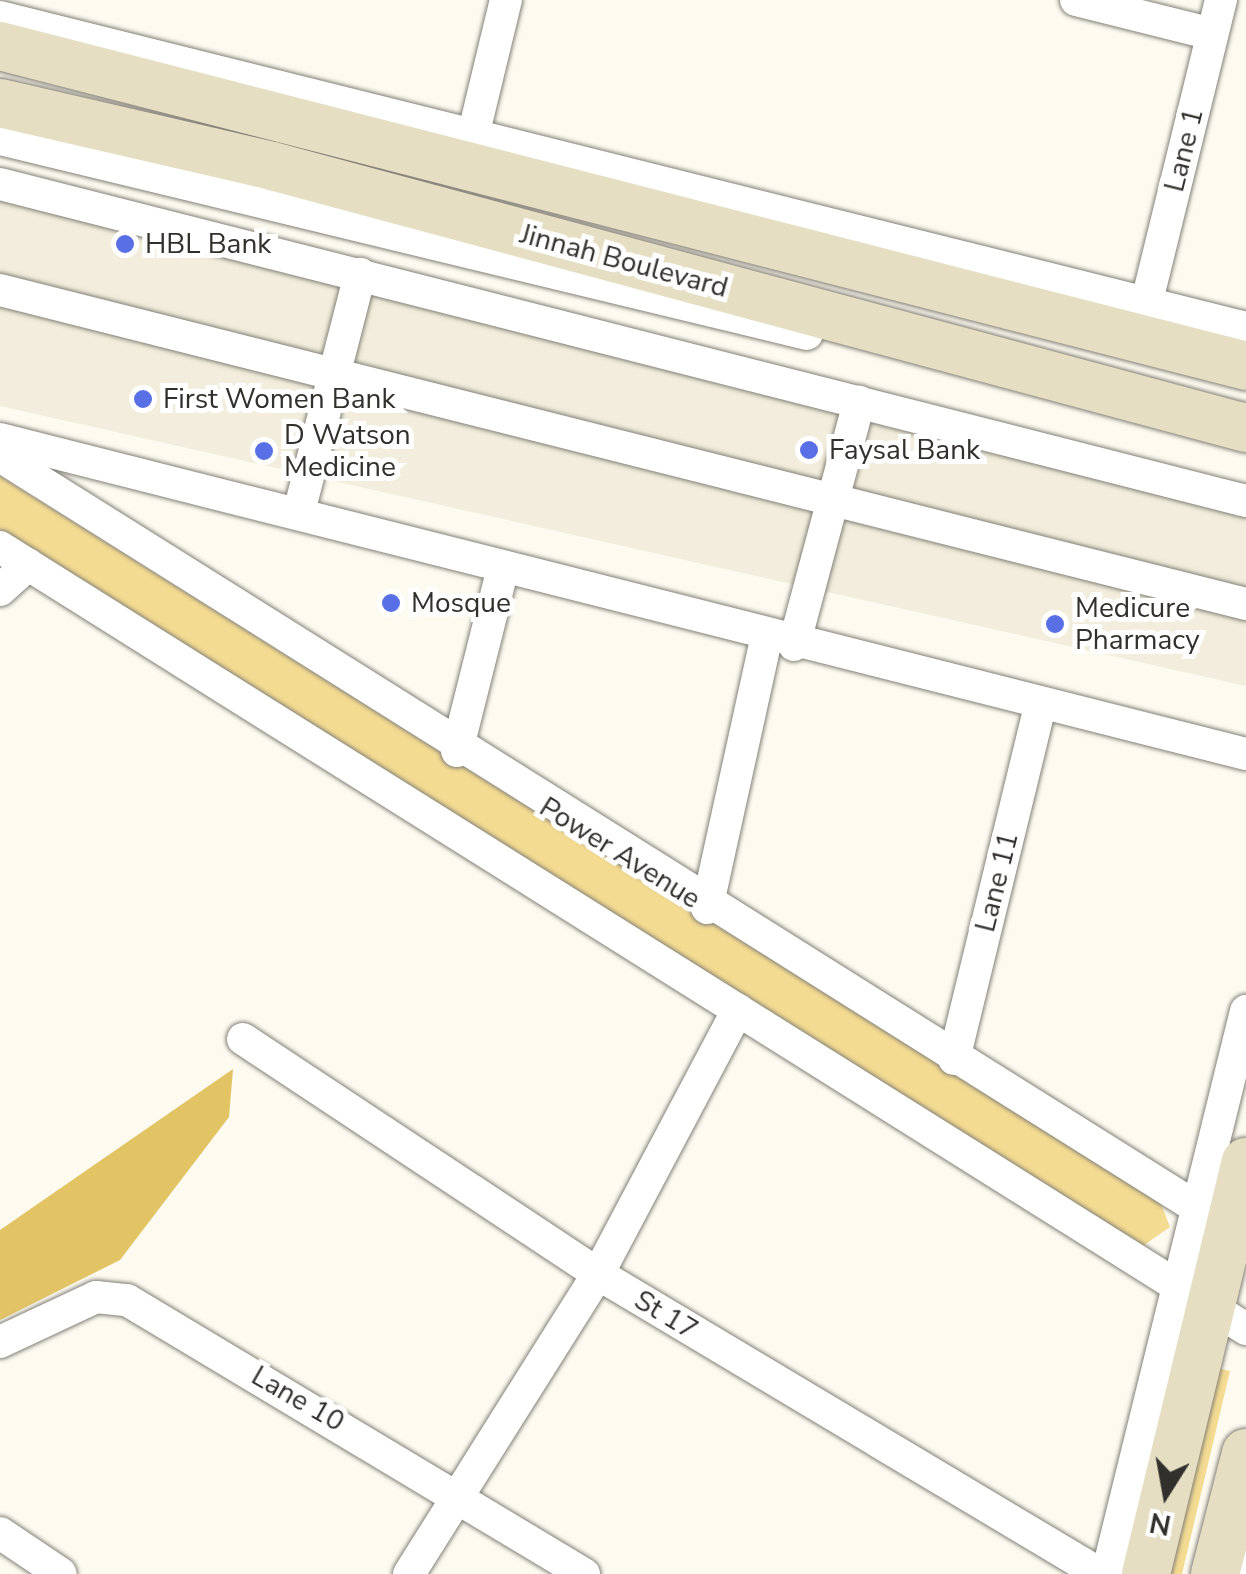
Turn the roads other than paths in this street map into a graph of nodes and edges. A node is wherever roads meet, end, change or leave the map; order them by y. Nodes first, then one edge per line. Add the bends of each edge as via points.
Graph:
1 (506, 0) edge
2 (1076, 0) edge
3 (1220, 0) edge
4 (0, 18) edge
5 (1212, 34) junction
6 (0, 46) edge
7 (0, 103) edge
8 (473, 136) junction
9 (0, 139) edge
10 (0, 184) edge
11 (360, 274) junction
12 (0, 290) edge
13 (1148, 300) junction
14 (1246, 328) edge
15 (1246, 366) edge
16 (330, 370) junction
17 (859, 402) junction
18 (1246, 428) edge
19 (0, 439) edge
20 (1246, 442) edge
21 (0, 456) edge
22 (1246, 501) edge
23 (833, 505) junction
24 (299, 512) junction
25 (14, 556) edge
26 (503, 568) junction
27 (0, 590) edge
28 (1246, 604) edge
29 (780, 642) junction
30 (1040, 706) junction
31 (456, 750) junction
32 (1246, 754) edge
33 (707, 908) junction
34 (738, 1010) junction
35 (1246, 1011) edge
36 (243, 1039) dead end
37 (954, 1058) junction
38 (1246, 1162) edge
39 (1224, 1225) edge
40 (598, 1274) junction
41 (1210, 1306) edge
42 (0, 1342) edge
43 (1246, 1453) edge
44 (458, 1492) junction
45 (0, 1533) edge
46 (1246, 1562) edge
47 (61, 1574) edge
48 (409, 1574) edge
49 (584, 1574) edge
50 (1104, 1574) edge
51 (1146, 1574) edge
52 (1216, 1574) edge
53 (1242, 1574) edge

1 - 8 street
2 - 5 street
3 - 5 street, Lane 1
4 - 8 street
5 - 13 street, Lane 1
6 - 15 street, Jinnah Boulevard
7 - 18 street, Jinnah Boulevard via 291,171
8 - 13 street
9 - 20 street
10 - 11 street
11 - 16 street
11 - 17 street
12 - 16 street
13 - 14 street
16 - 23 street
16 - 24 street
17 - 22 street
17 - 23 street
19 - 24 street
21 - 31 street, Power Avenue
23 - 28 street
23 - 29 street
24 - 26 street
25 - 27 street
25 - 34 street
26 - 29 street
26 - 31 street
29 - 30 street
29 - 33 street
30 - 32 street
30 - 37 street, Lane 11
31 - 33 street, Power Avenue
33 - 37 street, Power Avenue
34 - 40 street
34 - 41 street
35 - 39 street
36 - 40 street, St 17
37 - 39 street, Power Avenue
38 - 39 street
39 - 41 street
40 - 44 street
40 - 50 street, St 17
41 - 50 street
41 - 51 street
42 - 44 street, Lane 10 via 96,1297 128,1300
43 - 52 street
44 - 48 street
44 - 49 street, Lane 10
45 - 47 street
46 - 53 street

